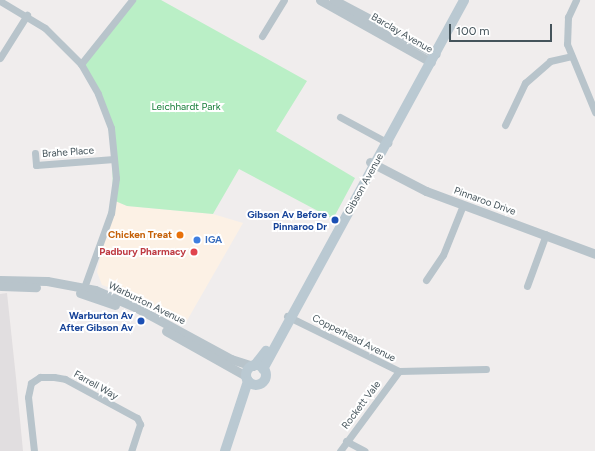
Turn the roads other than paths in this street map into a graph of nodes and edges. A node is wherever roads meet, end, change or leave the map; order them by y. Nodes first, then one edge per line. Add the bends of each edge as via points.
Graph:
1 (132, 0) edge
2 (284, 0) edge
3 (320, 0) edge
4 (334, 0) edge
5 (458, 0) edge
6 (464, 0) edge
7 (576, 0) edge
8 (0, 2) edge
9 (27, 15) junction
10 (262, 36) dead end
11 (571, 56) junction
12 (431, 57) junction
13 (0, 58) edge
14 (81, 64) junction
15 (595, 112) edge
16 (340, 117) dead end
17 (505, 125) dead end
18 (385, 141) junction
19 (35, 153) dead end
20 (114, 159) junction
21 (373, 164) junction
22 (463, 205) junction
23 (546, 234) junction
24 (594, 251) edge
25 (0, 280) edge
26 (426, 280) dead end
27 (0, 286) edge
28 (527, 286) dead end
29 (82, 290) junction
30 (289, 317) junction
31 (257, 366) junction
32 (486, 369) dead end
33 (399, 371) junction
34 (250, 381) junction
35 (346, 441) junction
36 (34, 451) edge
37 (131, 451) edge
38 (225, 451) edge
39 (232, 451) edge
40 (340, 451) edge
41 (365, 451) edge

1 - 14 street
2 - 10 street
3 - 12 street, Barclay Avenue
4 - 12 street, Barclay Avenue
5 - 12 main road, Gibson Avenue
6 - 12 main road, Gibson Avenue
7 - 11 street via 568,17 566,31
8 - 9 street
9 - 13 street
9 - 14 street via 58,39
11 - 15 street
11 - 17 street via 550,61 525,83
12 - 18 main road, Gibson Avenue
14 - 20 street via 111,128
16 - 18 street
18 - 21 main road, Gibson Avenue
19 - 20 street, Brahe Place via 36,165
20 - 29 street via 116,178 111,213
21 - 22 street, Pinnaroo Drive
21 - 30 main road, Gibson Avenue
22 - 23 street, Pinnaroo Drive
22 - 26 street via 443,255
23 - 24 street, Pinnaroo Drive
23 - 28 street
25 - 29 street, Warburton Avenue via 37,280
27 - 29 street, Warburton Avenue
29 - 31 street, Warburton Avenue via 133,306 231,359
29 - 34 street, Warburton Avenue via 127,310
30 - 31 main road, Gibson Avenue
30 - 33 street, Copperhead Avenue
31 - 34 main road
31 - 34 main road via 264,380
32 - 33 street, Copperhead Avenue
33 - 35 street, Rockett Vale
34 - 38 main road
34 - 39 main road
35 - 40 street, Rockett Vale
35 - 41 street
36 - 37 street, Farrell Way via 28,397 31,383 40,377 65,379 137,418 140,424

